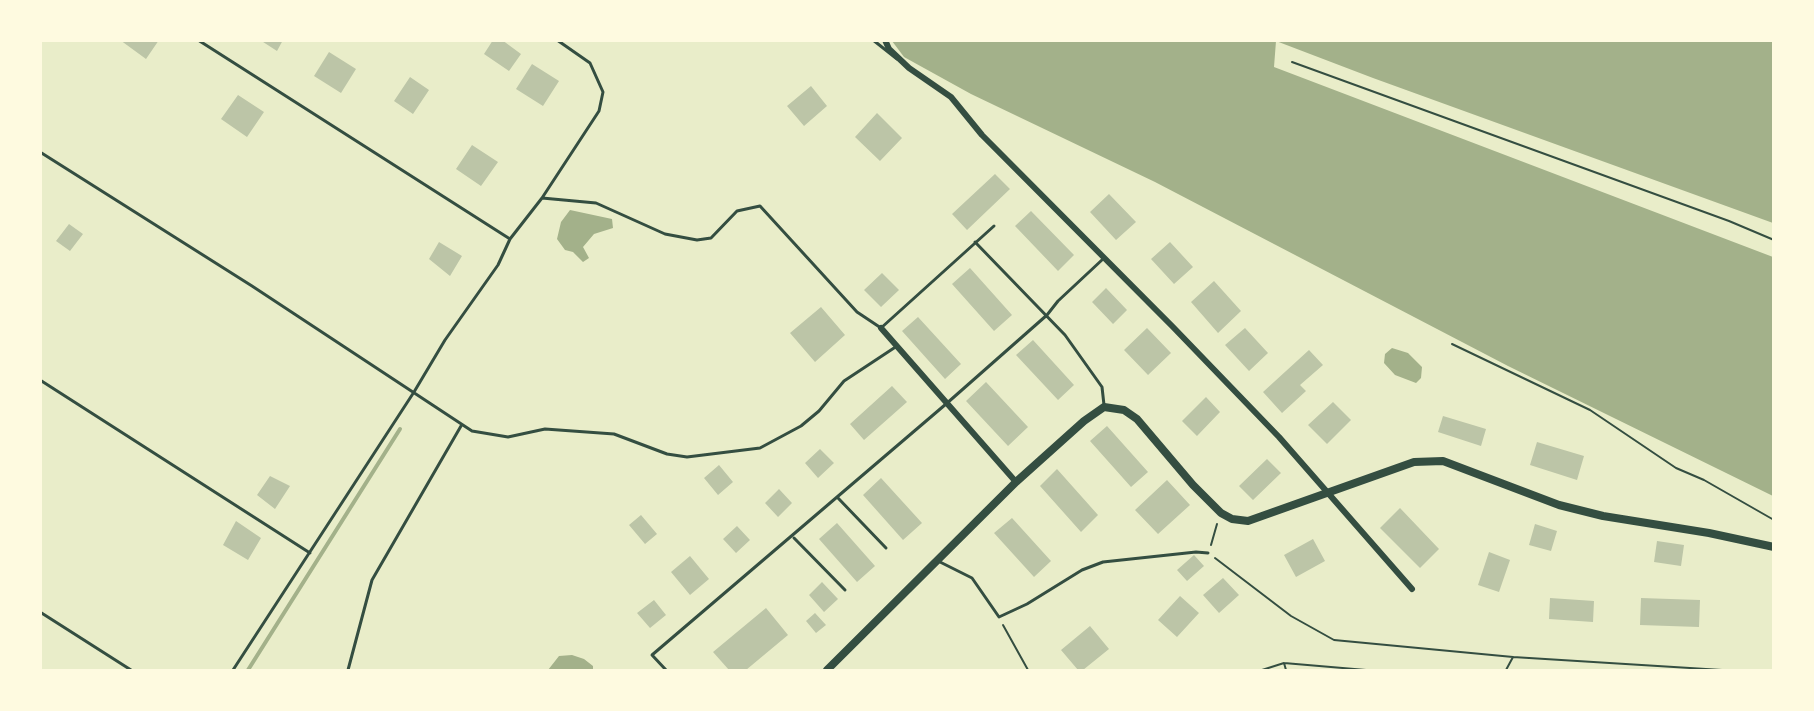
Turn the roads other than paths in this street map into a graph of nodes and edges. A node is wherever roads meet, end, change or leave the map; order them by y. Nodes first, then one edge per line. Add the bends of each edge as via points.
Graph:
1 (198, 40) edge
2 (557, 40) edge
3 (873, 40) edge
4 (885, 40) edge
5 (900, 61) junction
6 (40, 152) edge
7 (542, 198) junction
8 (994, 226) dead end
9 (510, 239) junction
10 (975, 242) junction
11 (1103, 259) junction
12 (1047, 315) junction
13 (881, 328) junction
14 (897, 346) junction
15 (40, 380) edge
16 (414, 392) junction
17 (946, 404) junction
18 (1104, 407) junction
19 (461, 426) junction
20 (1016, 482) junction
21 (1329, 494) junction
22 (838, 498) junction
23 (793, 537) junction
24 (1773, 547) edge
25 (886, 548) dead end
26 (310, 553) junction
27 (1208, 553) road end
28 (936, 560) junction
29 (1412, 589) dead end
30 (845, 590) dead end
31 (40, 612) edge
32 (131, 670) edge
33 (233, 670) edge
34 (348, 670) edge
35 (666, 670) edge
36 (827, 670) edge

1 - 9 lane
2 - 7 lane via 590,63 603,92 599,111
3 - 5 lane
4 - 5 street
5 - 11 street via 951,97 982,135
6 - 16 lane
7 - 9 lane
7 - 13 lane via 596,203 665,234 698,240 711,238 737,211 760,206 857,312
8 - 10 lane
9 - 16 lane via 498,265
10 - 12 lane
10 - 13 lane
11 - 12 lane
11 - 21 street via 1279,437
12 - 17 lane
12 - 18 lane via 1102,387
13 - 14 street
14 - 17 street
14 - 19 lane via 844,381 801,426 760,448 687,457 667,454 614,434 545,429 508,437
15 - 26 lane
16 - 19 lane
16 - 26 lane
17 - 20 street
17 - 22 lane
18 - 20 street
18 - 21 street via 1124,410 1137,419 1193,485 1232,519 1248,521
19 - 34 lane via 372,580
20 - 28 street
21 - 24 street via 1414,462 1443,461 1559,505
21 - 29 street
22 - 23 lane
22 - 25 lane
23 - 30 lane
23 - 35 lane via 652,655
26 - 33 lane
27 - 28 lane via 1103,562 999,617 972,578
28 - 36 street
31 - 32 lane

